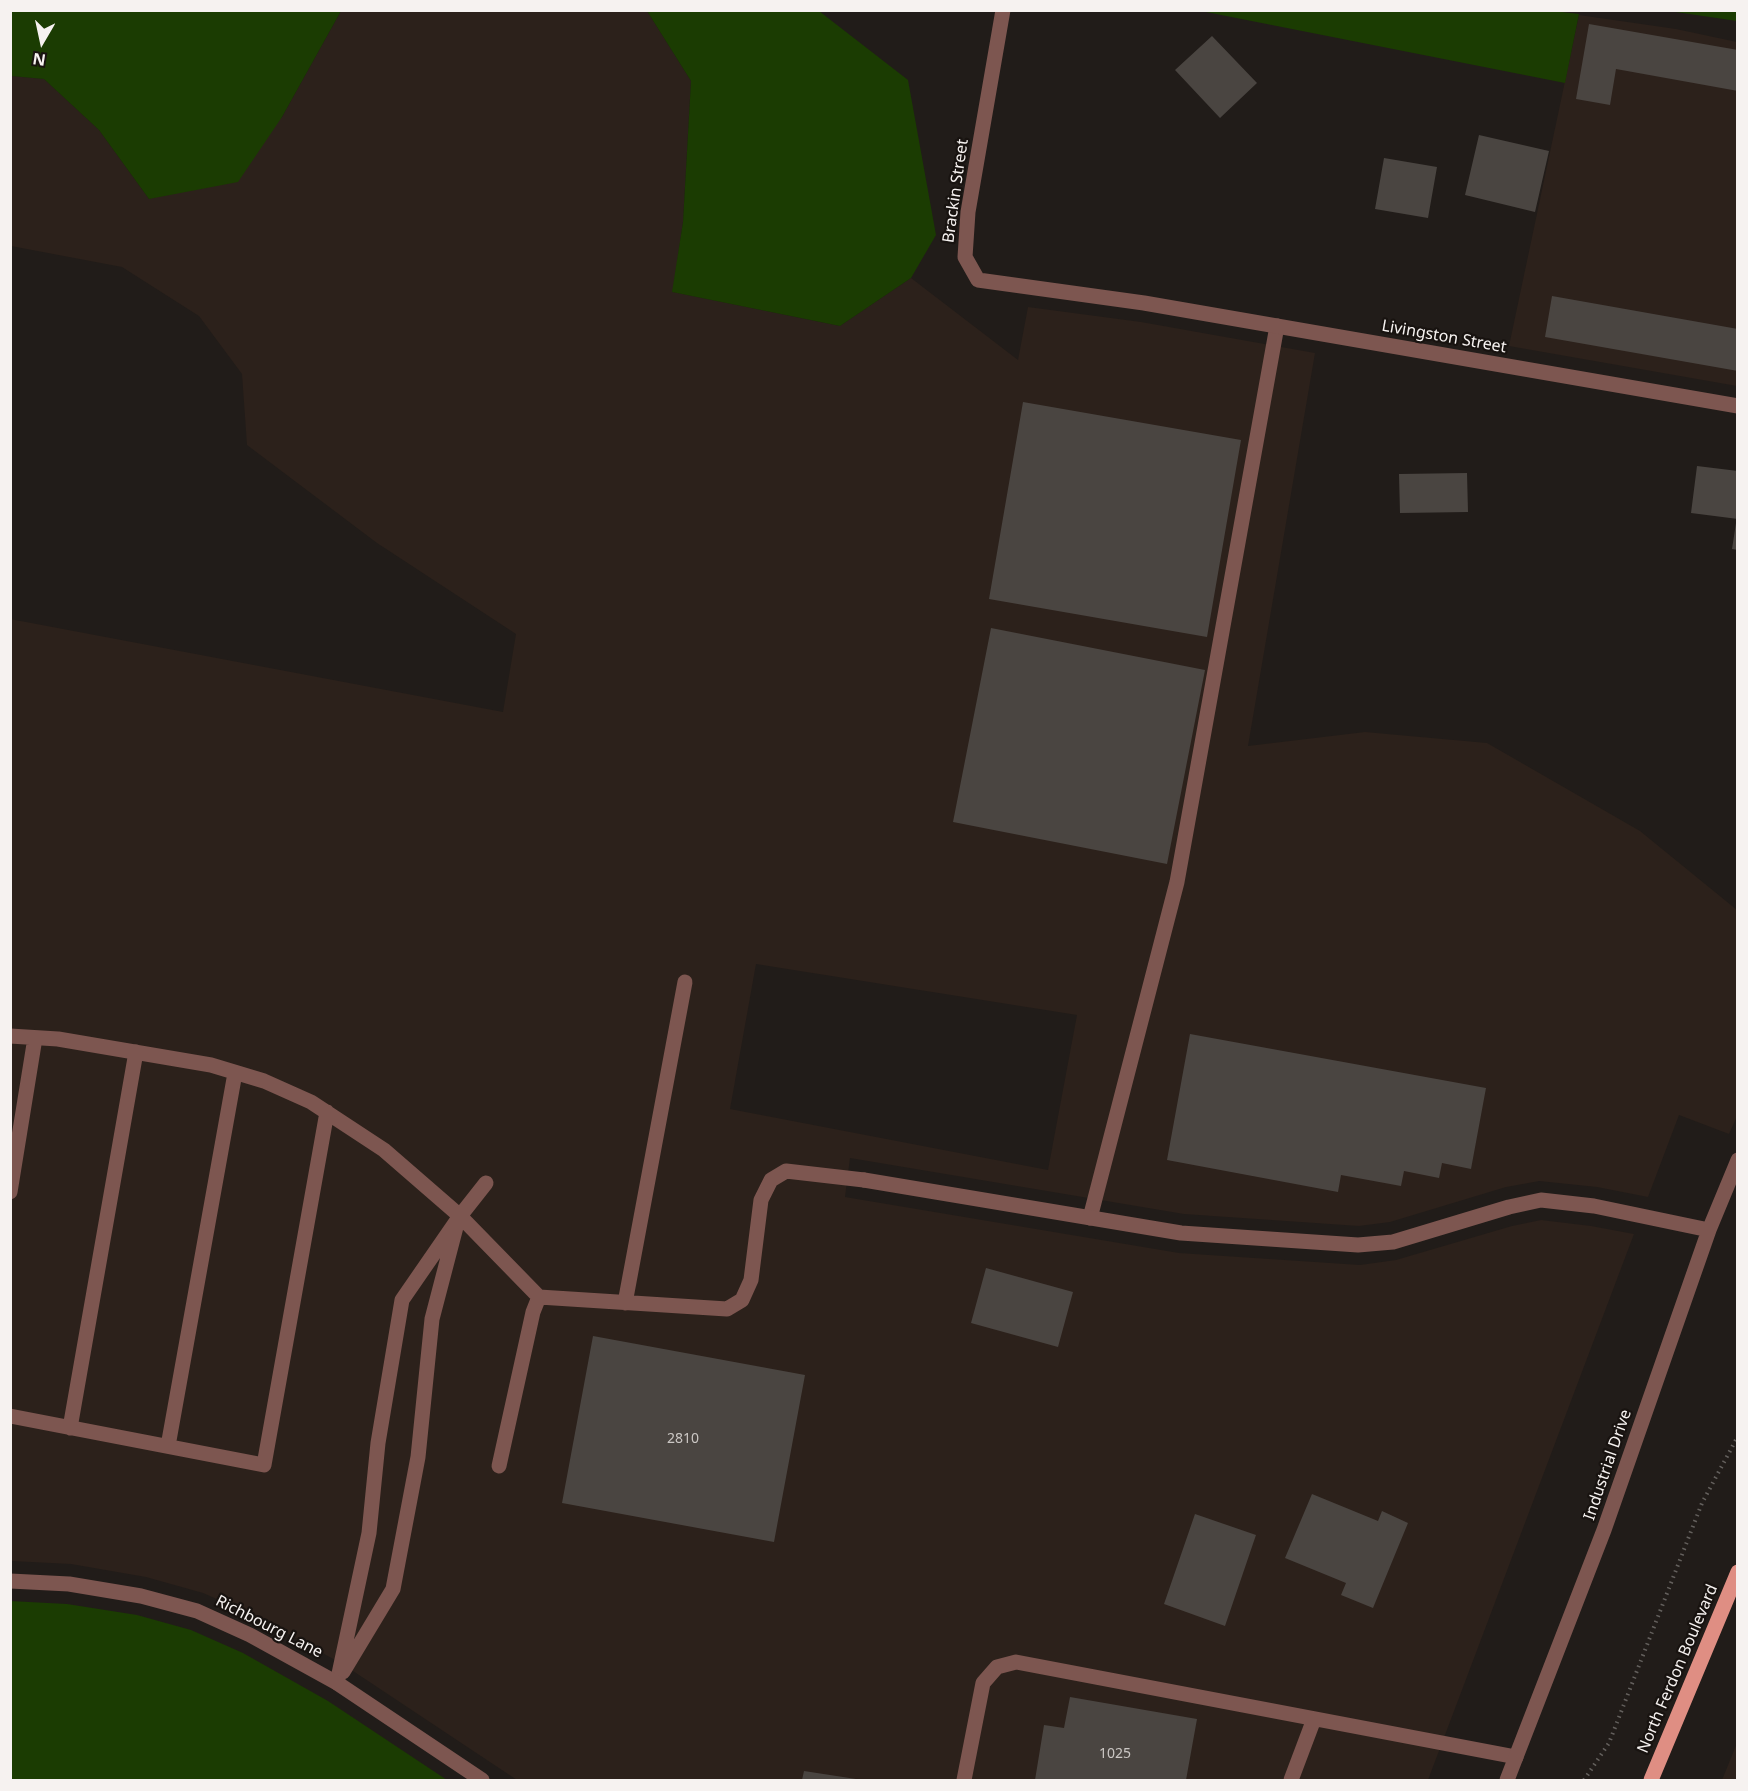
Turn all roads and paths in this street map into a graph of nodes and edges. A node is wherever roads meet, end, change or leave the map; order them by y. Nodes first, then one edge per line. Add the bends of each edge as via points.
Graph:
1 (1003, 10) edge
2 (1144, 303) joint
3 (1277, 326) junction
4 (1737, 406) edge
5 (685, 982) dead end
6 (10, 1036) edge
7 (35, 1038) junction
8 (136, 1052) junction
9 (235, 1073) junction
10 (327, 1112) junction
11 (1737, 1160) edge
12 (486, 1183) dead end
13 (10, 1192) edge
14 (460, 1216) junction
15 (1090, 1218) junction
16 (1709, 1230) junction
17 (539, 1297) junction
18 (625, 1303) junction
19 (10, 1416) edge
20 (70, 1428) junction
21 (1737, 1436) edge
22 (168, 1446) junction
23 (499, 1466) dead end
24 (1737, 1572) edge
25 (10, 1581) edge
26 (337, 1683) junction
27 (1314, 1719) junction
28 (1516, 1757) junction
29 (482, 1780) edge
30 (964, 1780) edge
31 (1291, 1780) edge
32 (1507, 1780) edge
33 (1584, 1780) edge
34 (1651, 1780) edge

1 - 2 street, Brackin Street via 968,212 965,257 978,280
2 - 3 street, Livingston Street
3 - 4 street, Livingston Street
3 - 15 street via 1177,882
5 - 18 street
6 - 7 street
7 - 8 street
7 - 13 street
8 - 9 street
8 - 20 street
9 - 10 street via 274,1085
9 - 22 street
10 - 14 street via 384,1150
10 - 22 street via 264,1465
11 - 16 street, Industrial Drive
12 - 14 street
14 - 17 street
14 - 26 street via 432,1319 418,1457 393,1589
14 - 26 street via 402,1300 378,1443 369,1533
15 - 16 street via 1181,1233 1358,1245 1393,1242 1541,1200 1594,1206
15 - 18 street via 864,1180 786,1171 771,1180 761,1200 751,1280 742,1300 727,1309
16 - 28 street, Industrial Drive via 1604,1530
17 - 18 street
17 - 23 street via 532,1312
19 - 20 street
20 - 22 street
21 - 33 path via 1702,1503 1609,1743
24 - 34 main road, North Ferdon Boulevard
25 - 26 street, Richbourg Lane via 69,1584 141,1596 196,1611 250,1635
26 - 29 street, Richbourg Lane
27 - 28 street
27 - 30 street via 1016,1662 997,1667 983,1683
27 - 31 street
28 - 32 street, Industrial Drive

